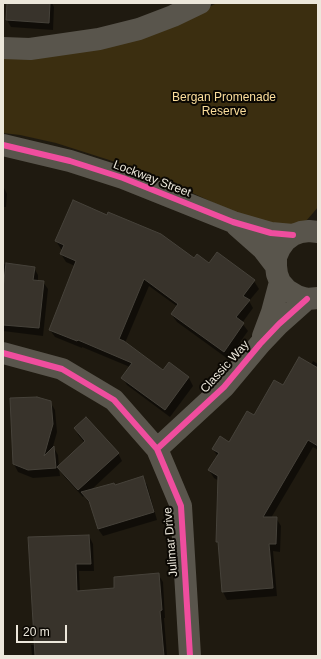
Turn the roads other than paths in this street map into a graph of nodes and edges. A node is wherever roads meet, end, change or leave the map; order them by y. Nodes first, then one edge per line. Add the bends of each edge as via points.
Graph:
1 (200, 3) edge
2 (3, 48) edge
3 (3, 145) edge
4 (318, 216) edge
5 (233, 222) junction
6 (304, 233) edge
7 (278, 274) junction
8 (313, 298) edge
9 (260, 344) junction
10 (3, 353) edge
11 (157, 449) junction
12 (190, 656) edge

1 - 2 street via 139,29 99,39 30,49
3 - 5 street, Lockway Street via 70,161 123,178
4 - 6 street, Classic Way
5 - 6 street, Lockway Street via 271,233
5 - 7 street, Lockway Street via 263,249
6 - 7 street, Classic Way via 285,241 280,248 276,257
7 - 8 street, Lockway Street via 292,294
7 - 9 street, Classic Way via 272,312
8 - 9 street, Classic Way via 278,324
9 - 11 street, Classic Way via 224,387
10 - 11 street, Julimar Drive via 62,369 114,400
11 - 12 street, Julimar Drive via 181,506

